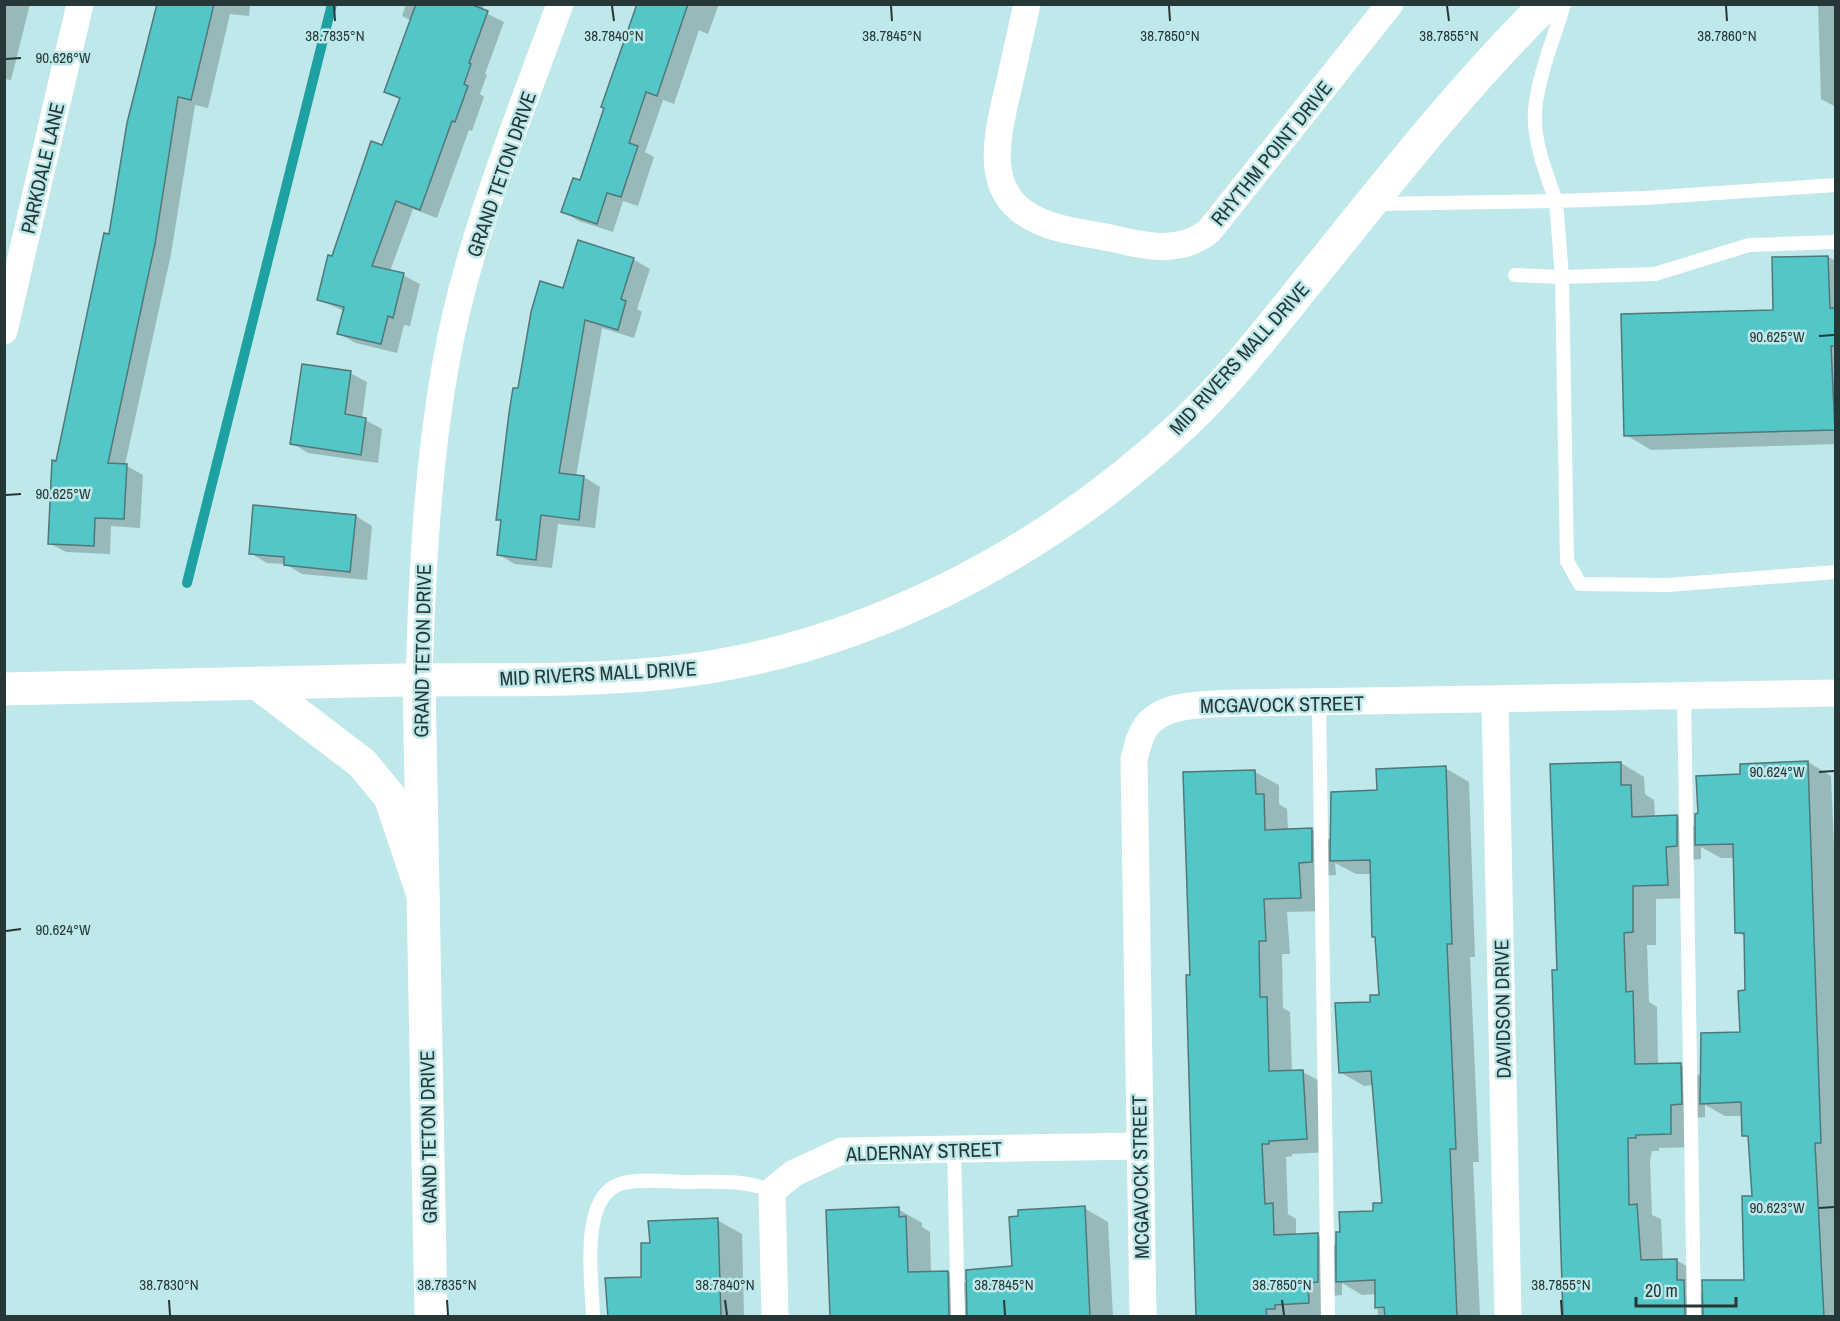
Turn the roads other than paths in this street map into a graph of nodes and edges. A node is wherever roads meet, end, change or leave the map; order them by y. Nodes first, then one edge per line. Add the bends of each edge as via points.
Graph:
1 (80, 4) edge
2 (560, 4) edge
3 (1027, 4) edge
4 (1390, 4) edge
5 (1546, 4) edge
6 (1564, 4) edge
7 (1836, 185) edge
8 (1556, 201) junction
9 (1371, 204) junction
10 (1836, 242) edge
11 (1515, 275) dead end
12 (1563, 277) junction
13 (4, 331) edge
14 (1836, 572) edge
15 (419, 680) junction
16 (257, 683) junction
17 (4, 689) edge
18 (1836, 693) edge
19 (1684, 694) junction
20 (1496, 701) junction
21 (1319, 703) junction
22 (423, 895) junction
23 (1140, 1146) junction
24 (954, 1149) junction
25 (772, 1191) junction
26 (431, 1317) edge
27 (592, 1317) edge
28 (775, 1317) edge
29 (958, 1317) edge
30 (1143, 1317) edge
31 (1328, 1317) edge
32 (1508, 1317) edge
33 (1694, 1317) edge

1 - 13 street, PARKDALE LANE
2 - 15 street, GRAND TETON DRIVE via 505,155 465,282 445,366 432,452
3 - 4 street, RHYTHM POINT DRIVE via 997,140 1001,184 1015,204 1039,221 1160,248 1192,242 1209,231
5 - 9 main road, MID RIVERS MALL DRIVE via 1478,75
6 - 8 lane via 1535,113 1541,158
7 - 8 lane
8 - 9 lane
8 - 12 lane
9 - 15 main road, MID RIVERS MALL DRIVE via 1189,419 1122,479 968,579 871,623 726,664 664,673
10 - 12 lane via 1749,245 1655,274
11 - 12 lane
12 - 14 lane via 1567,561 1580,584 1668,585
15 - 16 main road, MID RIVERS MALL DRIVE
15 - 22 main road, GRAND TETON DRIVE
16 - 17 main road, MID RIVERS MALL DRIVE
16 - 22 main road via 362,763 390,797
18 - 19 street, MCGAVOCK STREET
19 - 20 street, MCGAVOCK STREET
19 - 33 lane
20 - 21 street, MCGAVOCK STREET
20 - 32 street, DAVIDSON DRIVE
21 - 23 street, MCGAVOCK STREET via 1192,705 1148,723 1139,741 1134,759
21 - 31 lane
22 - 26 main road, GRAND TETON DRIVE
23 - 24 street, ALDERNAY STREET
23 - 30 street, MCGAVOCK STREET
24 - 25 street, ALDERNAY STREET via 842,1151 794,1173
24 - 29 lane
25 - 27 lane via 753,1183 621,1183 601,1199 591,1223
25 - 28 street

